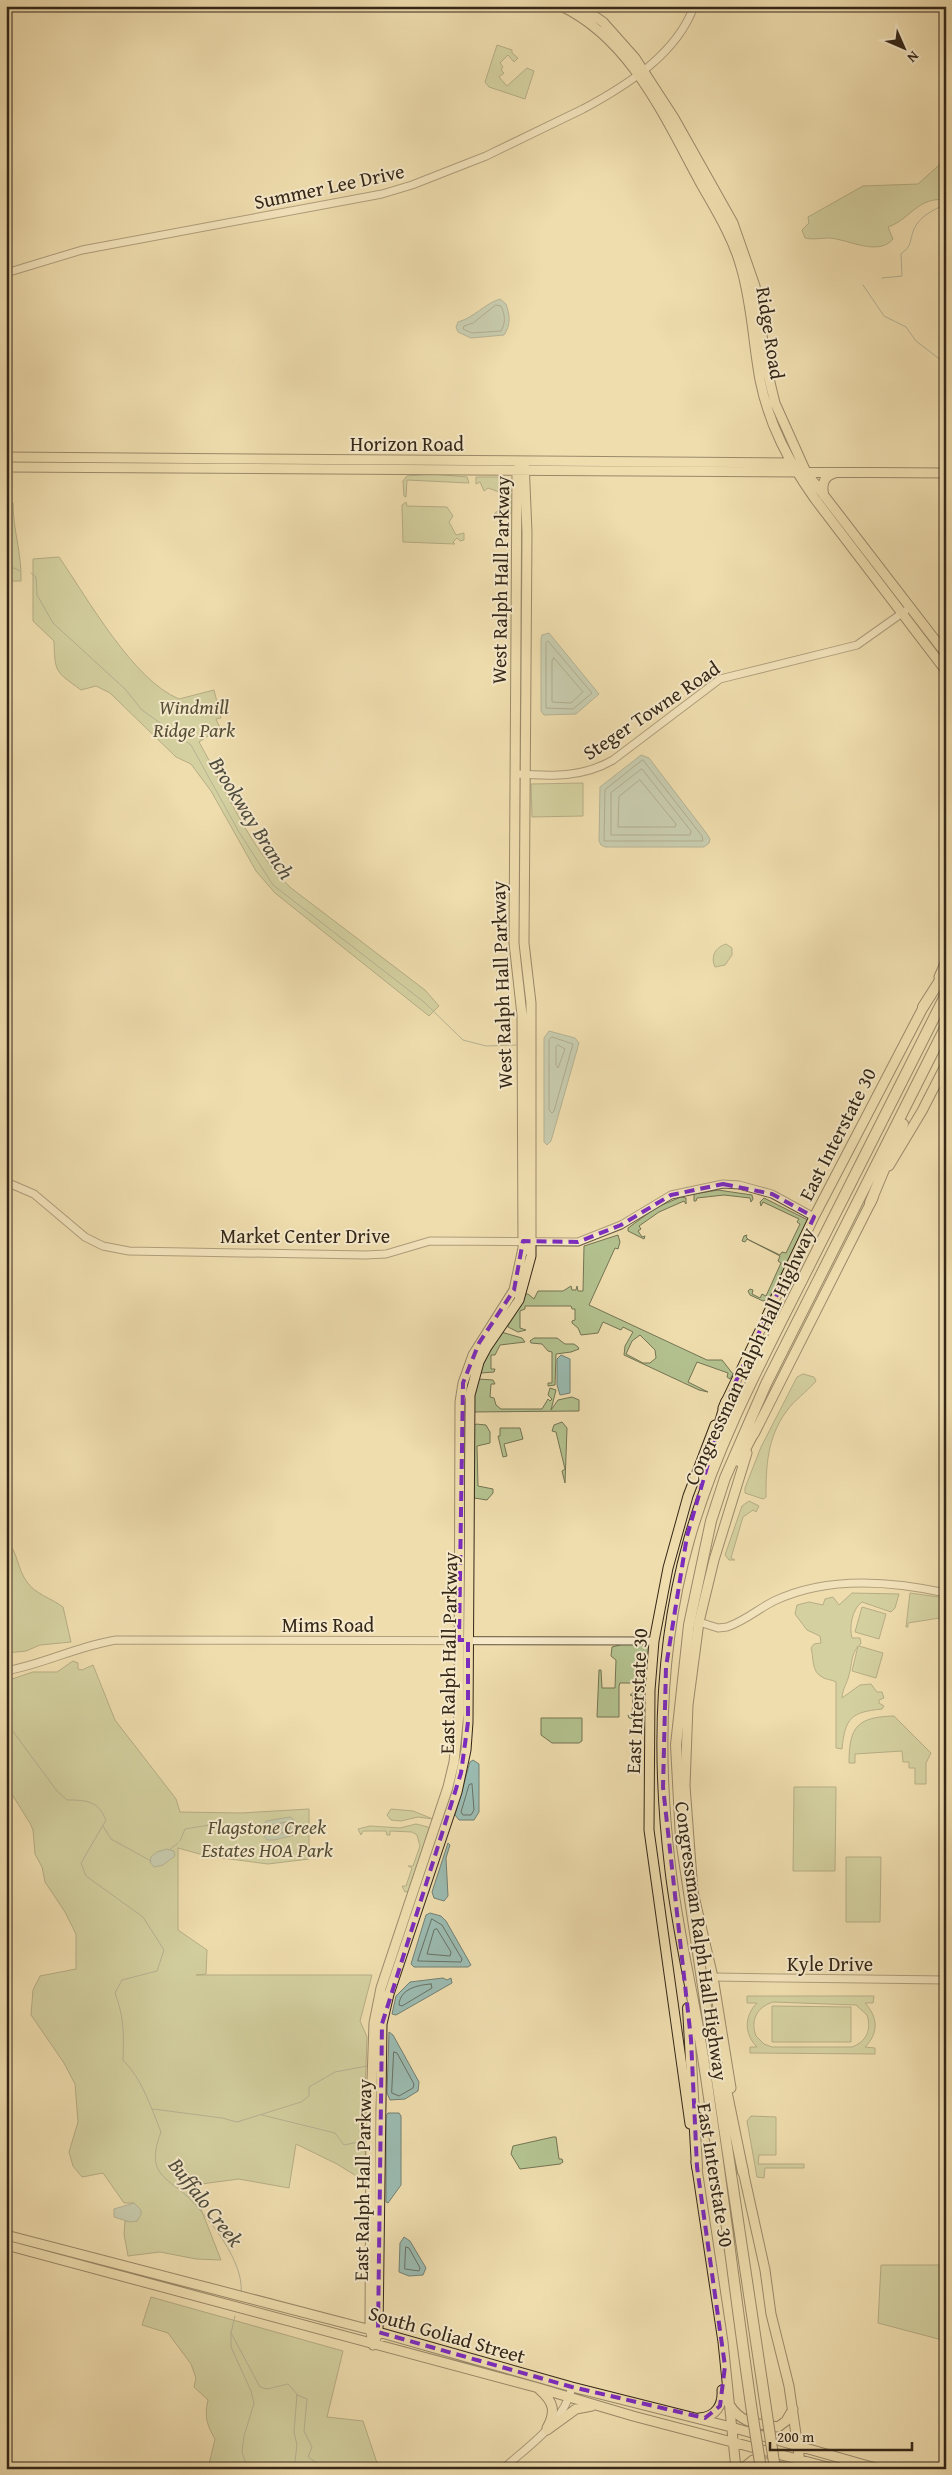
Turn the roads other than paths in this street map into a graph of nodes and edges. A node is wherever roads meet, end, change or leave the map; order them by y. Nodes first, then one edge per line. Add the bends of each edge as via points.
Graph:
1 (561, 6) edge
2 (580, 6) edge
3 (694, 6) edge
4 (640, 72) junction
5 (6, 273) edge
6 (758, 335) junction
7 (780, 444) junction
8 (6, 457) edge
9 (167, 458) junction
10 (634, 462) junction
11 (711, 463) junction
12 (766, 463) junction
13 (791, 463) junction
14 (6, 467) edge
15 (522, 467) junction
16 (166, 468) junction
17 (592, 471) junction
18 (646, 471) junction
19 (801, 472) junction
20 (835, 472) junction
21 (946, 473) edge
22 (824, 496) junction
23 (910, 607) junction
24 (901, 614) junction
25 (526, 619) junction
26 (516, 620) junction
27 (946, 654) edge
28 (946, 671) edge
29 (516, 774) junction
30 (525, 775) junction
31 (946, 961) edge
32 (946, 971) edge
33 (946, 994) edge
34 (923, 1007) junction
35 (946, 1026) edge
36 (946, 1064) edge
37 (923, 1071) junction
38 (6, 1182) edge
39 (870, 1203) junction
40 (814, 1217) junction
41 (527, 1241) junction
42 (726, 1402) junction
43 (756, 1428) junction
44 (679, 1582) junction
45 (946, 1593) edge
46 (699, 1622) junction
47 (464, 1640) junction
48 (654, 1641) junction
49 (686, 1649) junction
50 (6, 1671) edge
51 (680, 1935) junction
52 (713, 1977) junction
53 (946, 1980) edge
54 (707, 2008) junction
55 (378, 2024) junction
56 (371, 2109) junction
57 (381, 2109) junction
58 (697, 2167) junction
59 (743, 2172) junction
60 (375, 2212) junction
61 (6, 2235) edge
62 (6, 2245) edge
63 (374, 2331) junction
64 (373, 2345) junction
65 (425, 2358) junction
66 (477, 2360) junction
67 (725, 2367) junction
68 (536, 2386) junction
69 (572, 2388) junction
70 (570, 2397) junction
71 (728, 2402) junction
72 (597, 2406) junction
73 (792, 2408) junction
74 (768, 2413) junction
75 (696, 2418) junction
76 (731, 2427) junction
77 (547, 2430) junction
78 (733, 2442) junction
79 (798, 2446) junction
80 (800, 2464) edge
81 (758, 2465) edge
82 (829, 2468) edge
83 (503, 2469) edge
84 (736, 2469) edge
85 (742, 2469) edge
86 (775, 2469) edge
87 (780, 2469) edge
88 (790, 2469) edge
89 (878, 2469) edge

1 - 4 main road, Ridge Road via 593,26
2 - 4 main road, Ridge Road via 623,42
3 - 4 street, Summer Lee Drive via 676,41
4 - 5 street, Summer Lee Drive via 583,110 486,156 412,185 382,194 82,250
4 - 6 main road, Ridge Road via 726,230 754,302
6 - 7 main road, Ridge Road via 762,392
6 - 19 main road, Ridge Road via 775,403
7 - 12 main road via 777,456
7 - 13 main road, Ridge Road
8 - 9 main road, Horizon Road
9 - 15 main road, Horizon Road
9 - 16 main road
10 - 11 main road, Horizon Road
10 - 15 main road, Horizon Road
10 - 17 main road via 599,466
11 - 12 main road, Horizon Road
11 - 18 main road via 705,466 658,467
12 - 13 main road, Horizon Road
13 - 19 main road, Ridge Road
14 - 16 main road, Horizon Road
15 - 16 main road, Horizon Road
15 - 17 main road, Horizon Road
15 - 25 main road, West Ralph Hall Parkway
15 - 26 main road, West Ralph Hall Parkway
17 - 18 main road, Horizon Road
18 - 19 main road, Horizon Road
19 - 20 main road, Horizon Road
19 - 22 main road, Ridge Road
19 - 24 main road, Ridge Road
20 - 21 main road, Horizon Road
20 - 22 main road via 823,480
22 - 23 main road, Ridge Road
23 - 24 street, Steger Towne Road
23 - 27 main road, Ridge Road
24 - 28 main road, Ridge Road
24 - 30 street, Steger Towne Road via 857,645 720,679 620,755 596,769 578,774
25 - 26 main road
25 - 30 main road, West Ralph Hall Parkway
26 - 29 main road, West Ralph Hall Parkway
29 - 30 street, Steger Towne Road
29 - 41 main road, West Ralph Hall Parkway via 514,943 522,1015
30 - 41 main road, West Ralph Hall Parkway via 524,943 531,1003
31 - 34 main road, East Interstate 30
32 - 34 highway
33 - 44 highway, Congressman Ralph Hall Highway via 731,1426 699,1508
34 - 40 main road, East Interstate 30
35 - 37 highway, Congressman Ralph Hall Highway
36 - 39 main road, East Interstate 30
37 - 39 highway
37 - 49 highway, Congressman Ralph Hall Highway via 766,1384 728,1471 711,1521
38 - 41 street, Market Center Drive via 34,1194 85,1237 103,1246 128,1251 365,1255 386,1254 430,1242
39 - 43 main road, East Interstate 30
40 - 41 street, Market Center Drive via 772,1194 723,1184 671,1194 621,1226 578,1242
40 - 42 main road, East Interstate 30
41 - 47 main road, East Ralph Hall Parkway via 529,1269 519,1300 486,1346 470,1395
42 - 44 highway via 687,1536
42 - 48 main road, East Interstate 30 via 702,1456 682,1514
43 - 46 main road, East Interstate 30 via 740,1472
43 - 49 highway via 725,1492 699,1585
44 - 51 highway, Congressman Ralph Hall Highway via 666,1667 662,1764 670,1870
45 - 46 street via 903,1585 846,1584 786,1596 727,1627 718,1628
46 - 52 main road, East Interstate 30 via 688,1705 685,1786 692,1892
47 - 48 street, Mims Road
47 - 50 street, Mims Road via 129,1640 90,1645 32,1666
47 - 55 main road, East Ralph Hall Parkway via 468,1722 461,1773
48 - 58 main road, East Interstate 30 via 650,1690 649,1830
49 - 54 highway, Congressman Ralph Hall Highway via 676,1744 681,1839
51 - 58 highway via 691,2039
51 - 81 highway, Congressman Ralph Hall Highway, bridge via 703,2060
52 - 53 street, Kyle Drive
52 - 59 main road, East Interstate 30
54 - 59 highway
54 - 74 highway, Congressman Ralph Hall Highway
55 - 56 main road, East Ralph Hall Parkway
55 - 57 main road, East Ralph Hall Parkway
56 - 57 main road
56 - 60 main road, East Ralph Hall Parkway
57 - 60 main road, East Ralph Hall Parkway
58 - 67 main road, East Interstate 30
59 - 73 main road, East Interstate 30
60 - 63 main road, East Ralph Hall Parkway
61 - 63 main road, South Goliad Street
62 - 64 main road, South Goliad Street
63 - 64 main road, East Ralph Hall Parkway
63 - 66 main road, South Goliad Street
64 - 65 main road, South Goliad Street
65 - 66 main road via 430,2354 473,2365
65 - 68 main road, South Goliad Street
66 - 69 main road, South Goliad Street
67 - 71 main road, East Interstate 30
67 - 75 main road via 720,2406 711,2415
68 - 70 main road, South Goliad Street
68 - 77 main road via 554,2409
69 - 70 street
69 - 75 main road, South Goliad Street
70 - 72 main road, South Goliad Street
70 - 77 street
71 - 73 main road via 745,2421 778,2427 786,2421
71 - 76 main road, East Interstate 30
72 - 77 main road via 576,2409
72 - 78 main road, South Goliad Street
73 - 79 main road, East Interstate 30
74 - 86 highway, Congressman Ralph Hall Highway, bridge
74 - 87 highway
75 - 76 main road, South Goliad Street
76 - 78 main road, East Interstate 30
76 - 79 main road, South Goliad Street
77 - 83 street
78 - 80 main road, South Goliad Street
78 - 84 main road, East Interstate 30
79 - 80 main road, East Interstate 30
79 - 89 main road, South Goliad Street
80 - 82 main road, South Goliad Street
85 - 88 main road via 753,2460

